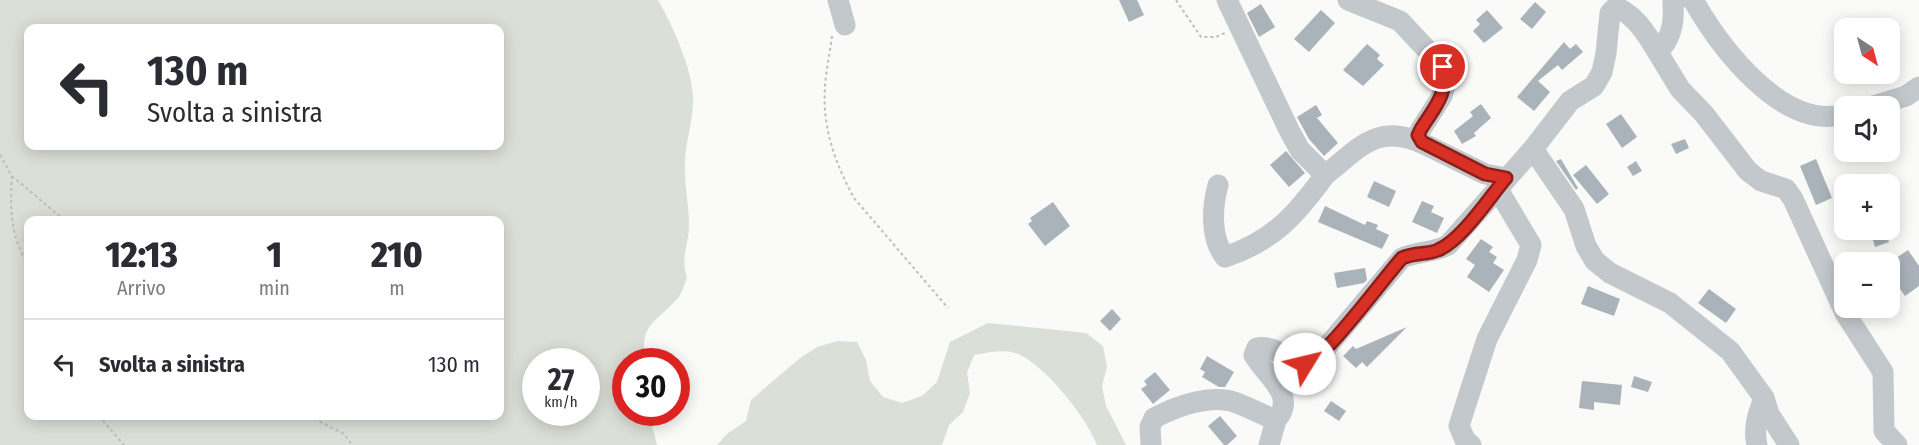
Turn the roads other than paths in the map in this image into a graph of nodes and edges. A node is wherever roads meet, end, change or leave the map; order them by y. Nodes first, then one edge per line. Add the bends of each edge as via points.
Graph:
1 (838, 0) edge
2 (1227, 0) edge
3 (1348, 0) edge
4 (1677, 0) edge
5 (1694, 0) edge
6 (838, 30) road end
7 (1652, 43) junction
8 (1919, 87) edge
9 (1900, 98) edge
10 (1834, 117) edge
11 (1422, 142) junction
12 (1533, 149) junction
13 (1325, 175) junction
14 (1501, 183) junction
15 (1218, 185) dead end
16 (1764, 398) junction
17 (1276, 420) junction
18 (1151, 445) edge
19 (1269, 445) edge
20 (1471, 445) edge
21 (1757, 445) edge
22 (1789, 445) edge
23 (1897, 445) edge

1 - 6 street
2 - 13 street via 1300,150
3 - 11 street via 1400,21 1443,67 1446,81 1442,96 1418,135
4 - 7 street via 1673,3 1669,38 1663,46
5 - 10 street via 1727,53 1768,91 1800,112
7 - 12 street via 1627,12 1616,7 1610,13 1602,72 1594,86 1570,101
7 - 23 street via 1680,89 1748,171 1761,181 1786,189 1794,199 1845,313 1883,372 1884,430
8 - 9 street
11 - 13 street via 1393,134 1379,136
11 - 14 street
12 - 14 street
12 - 16 street via 1574,209 1586,246 1596,261 1610,273 1670,303 1704,328 1731,351
13 - 15 street via 1299,211 1270,237 1225,257 1216,247 1214,201
14 - 17 street via 1449,245 1435,252 1416,252 1402,258 1314,362 1305,364 1264,347 1257,348 1254,355 1285,401 1284,411
14 - 20 street via 1531,245 1527,261 1487,339 1459,426
16 - 21 street via 1757,418
16 - 22 street via 1769,414
17 - 18 street via 1235,402 1218,400 1187,405 1154,418
17 - 19 street

